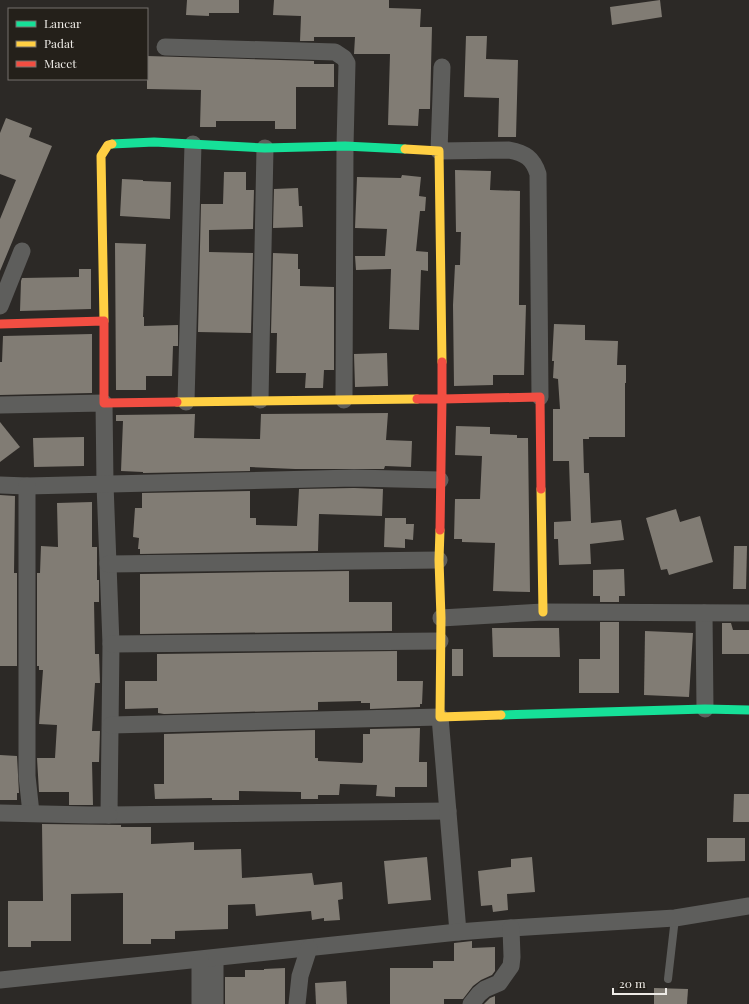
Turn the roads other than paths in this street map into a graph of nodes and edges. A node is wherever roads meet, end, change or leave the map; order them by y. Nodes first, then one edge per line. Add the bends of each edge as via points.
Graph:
1 (165, 47) dead end
2 (442, 67) dead end
3 (193, 144) junction
4 (345, 146) junction
5 (265, 148) junction
6 (439, 150) junction
7 (22, 251) dead end
8 (0, 306) edge
9 (104, 321) junction
10 (0, 324) edge
11 (540, 397) junction
12 (442, 399) junction
13 (260, 400) junction
14 (344, 400) junction
15 (186, 402) junction
16 (104, 403) junction
17 (0, 405) edge
18 (440, 480) junction
19 (105, 484) junction
20 (0, 485) edge
21 (27, 486) junction
22 (439, 560) junction
23 (108, 564) junction
24 (543, 612) junction
25 (704, 613) junction
26 (749, 613) edge
27 (441, 618) junction
28 (440, 641) junction
29 (111, 644) junction
30 (705, 709) junction
31 (749, 710) edge
32 (440, 717) junction
33 (111, 725) junction
34 (448, 811) junction
35 (0, 813) edge
36 (30, 813) junction
37 (109, 815) junction
38 (749, 906) edge
39 (675, 918) junction
40 (511, 928) junction
41 (458, 932) junction
42 (309, 948) junction
43 (207, 959) junction
44 (668, 979) dead end
45 (0, 980) edge
46 (200, 1004) edge
47 (215, 1004) edge
48 (297, 1004) edge
49 (471, 1004) edge

1 - 4 street via 335,52 348,63
2 - 6 street
3 - 5 street
3 - 9 street via 115,143 108,145 103,151 101,156
3 - 15 street
4 - 5 street
4 - 6 street
4 - 14 street
5 - 13 street
6 - 11 street via 519,151 535,164 538,174
6 - 12 street
7 - 8 street
9 - 10 street
9 - 16 street
11 - 12 street
11 - 24 street
12 - 14 street
12 - 18 street
13 - 14 street
13 - 15 street
15 - 16 street
16 - 17 street
16 - 19 street
18 - 19 street via 354,478
18 - 22 street
19 - 21 street
19 - 23 street
20 - 21 street
21 - 36 street via 27,776
22 - 23 street
22 - 27 street
23 - 29 street
24 - 25 street
24 - 27 street
25 - 26 street
25 - 30 street
27 - 28 street
28 - 29 street
28 - 32 street
29 - 33 street
30 - 31 street
30 - 32 street
32 - 33 street
32 - 34 street
33 - 37 street
34 - 37 street
34 - 41 street
35 - 36 street
36 - 37 street
38 - 39 street
39 - 40 street
39 - 44 lane
40 - 41 street
40 - 49 street via 511,966 499,983 485,989
41 - 42 street
42 - 43 street
42 - 48 street via 300,976
43 - 45 street
43 - 46 street
43 - 47 street

